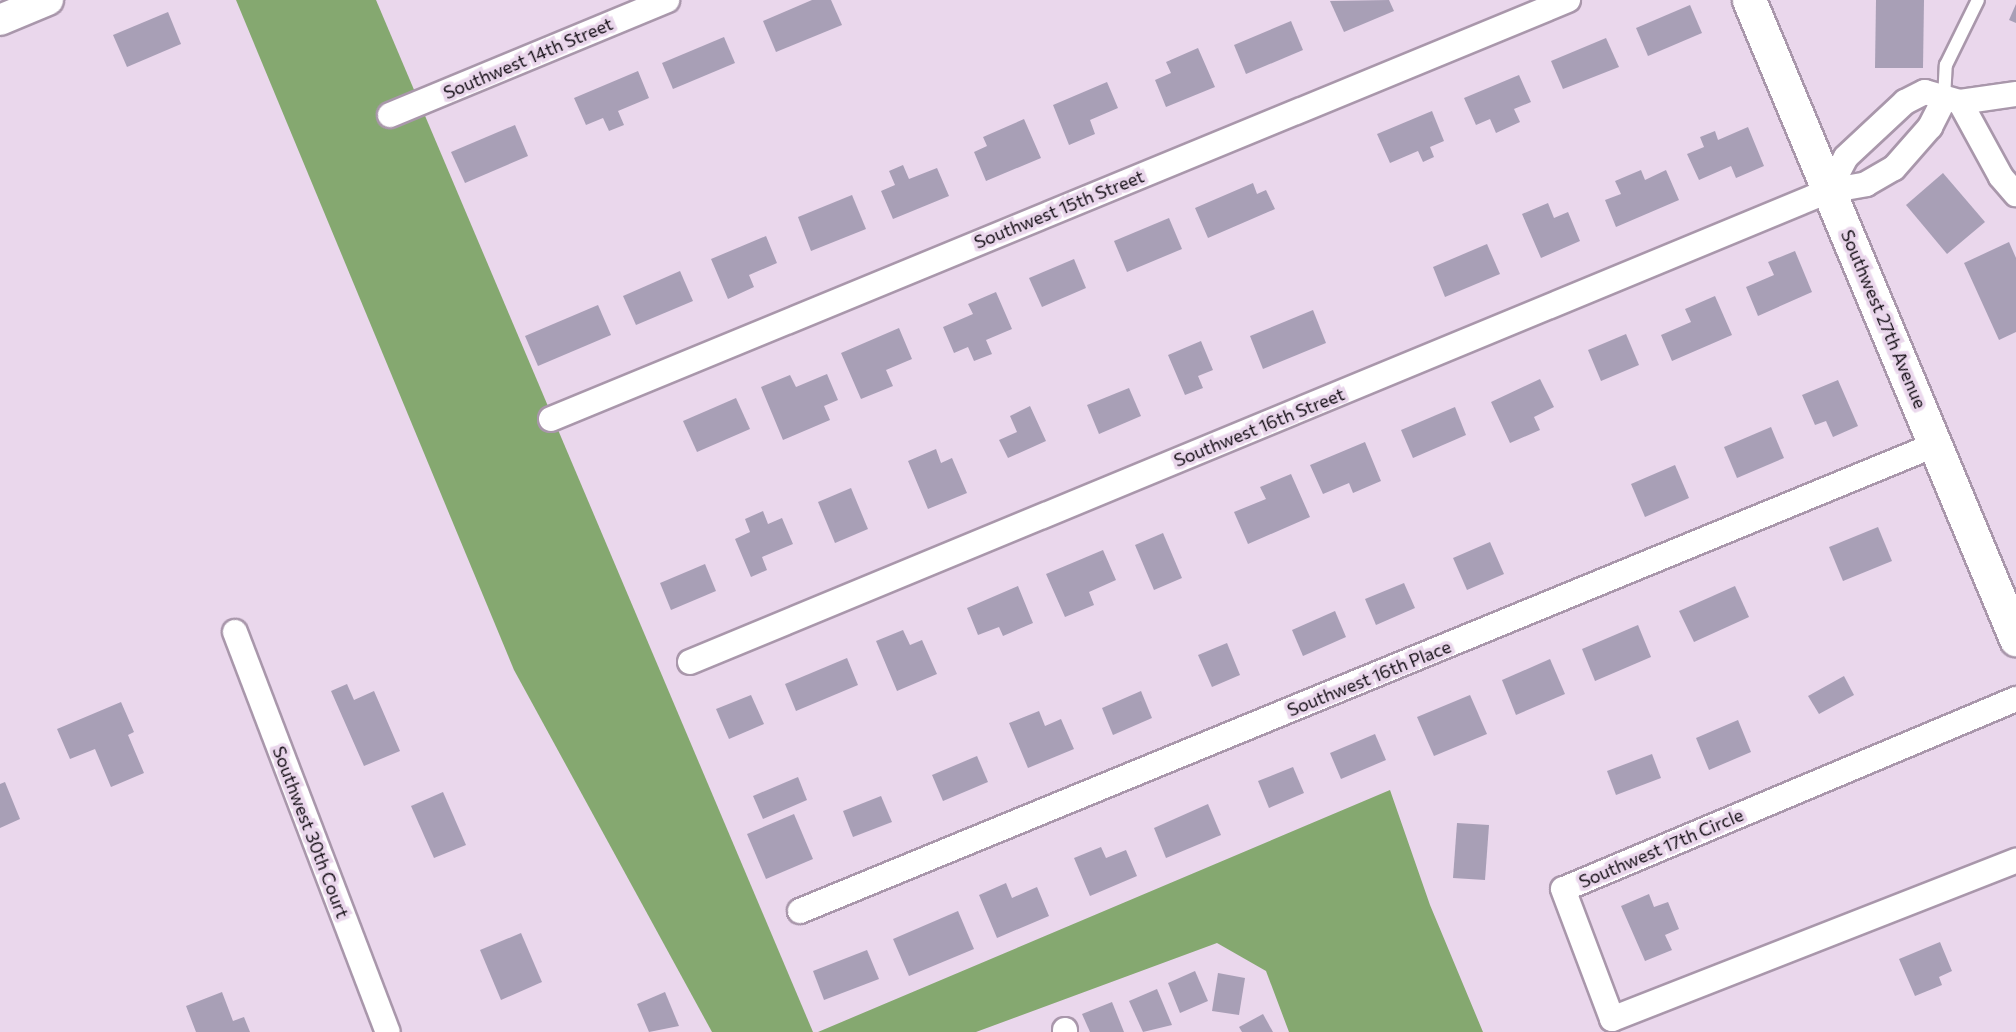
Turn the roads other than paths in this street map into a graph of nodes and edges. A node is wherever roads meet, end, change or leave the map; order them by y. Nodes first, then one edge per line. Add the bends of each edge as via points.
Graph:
1 (48, 0) edge
2 (667, 0) edge
3 (1568, 0) edge
4 (1749, 0) edge
5 (1978, 0) edge
6 (0, 20) edge
7 (2016, 94) edge
8 (1952, 101) junction
9 (390, 115) dead end
10 (1885, 121) junction
11 (1913, 146) junction
12 (1828, 191) junction
13 (2016, 194) edge
14 (551, 419) dead end
15 (1937, 444) junction
16 (235, 632) dead end
17 (2016, 639) edge
18 (690, 662) dead end
19 (2016, 699) edge
20 (2016, 861) edge
21 (800, 911) dead end
22 (388, 1032) edge

1 - 6 street
2 - 9 street, Southwest 14th Street
3 - 14 street, Southwest 15th Street
4 - 12 main road, Southwest 27th Avenue
5 - 8 lane via 1946,65
7 - 8 street
8 - 10 street via 1925,92 1905,102
8 - 11 street, Southwest 16th Street
8 - 13 street
10 - 11 street
10 - 12 street via 1846,157
11 - 12 street, Southwest 16th Street via 1894,168 1866,184
12 - 15 main road, Southwest 27th Avenue
12 - 18 street, Southwest 16th Street
15 - 17 main road, Southwest 27th Avenue
15 - 21 street, Southwest 16th Place
16 - 22 street, Southwest 30th Court
19 - 20 street, Southwest 17th Circle via 1563,889 1612,1019

